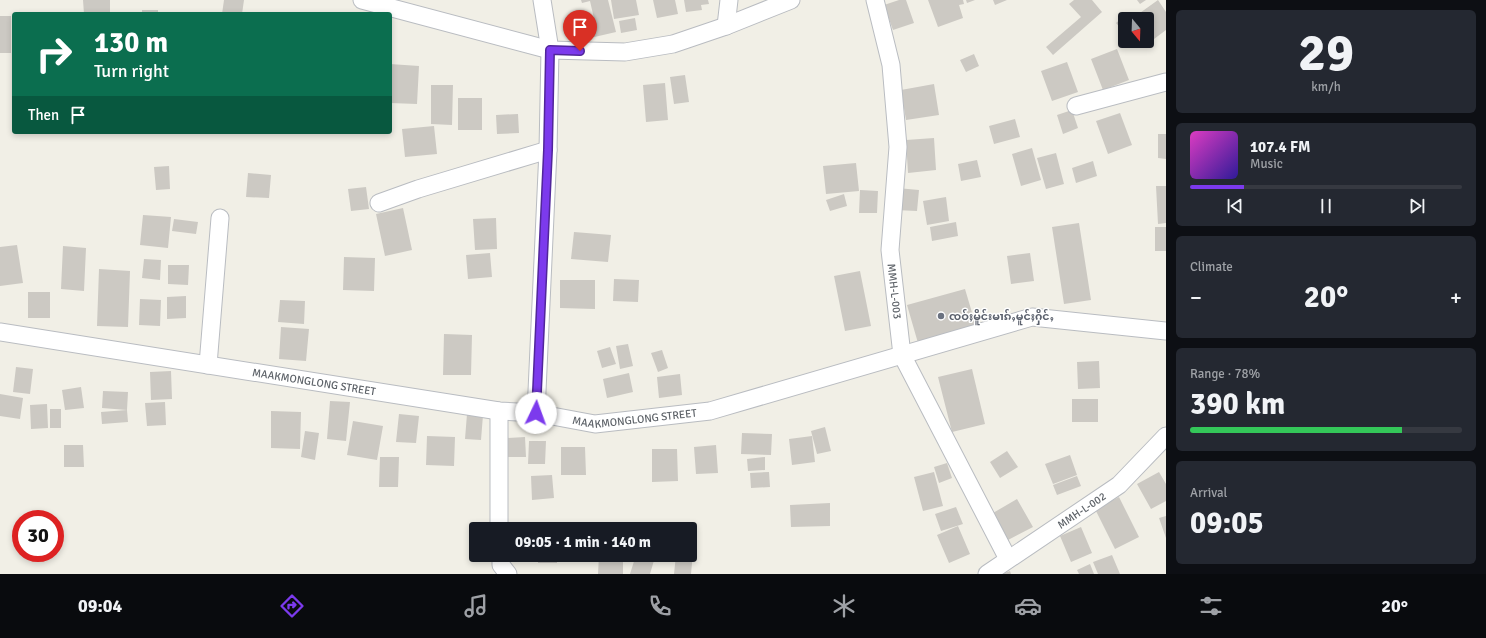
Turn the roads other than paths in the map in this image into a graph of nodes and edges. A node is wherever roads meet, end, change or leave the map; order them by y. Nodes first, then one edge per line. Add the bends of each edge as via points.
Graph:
1 (362, 0) edge
2 (542, 0) edge
3 (729, 0) edge
4 (791, 0) edge
5 (875, 0) edge
6 (726, 26) junction
7 (550, 50) junction
8 (1166, 82) edge
9 (1076, 106) dead end
10 (548, 150) junction
11 (379, 203) dead end
12 (220, 218) dead end
13 (1166, 331) edge
14 (0, 332) edge
15 (902, 355) junction
16 (208, 365) junction
17 (499, 411) junction
18 (536, 413) junction
19 (1166, 436) edge
20 (499, 522) edge
21 (1008, 559) junction
22 (501, 562) edge
23 (508, 574) edge
24 (987, 574) edge

1 - 7 street
2 - 7 street
3 - 6 street
4 - 6 street
5 - 15 street, MMH-L-003 via 891,65 898,147 890,250
6 - 7 street via 673,44 625,52
7 - 10 street
8 - 9 street
10 - 11 street
10 - 18 street
12 - 16 street
13 - 15 street, MAAKMONGLONG STREET via 1032,317
14 - 16 street, MAAKMONGLONG STREET
15 - 18 street, MAAKMONGLONG STREET via 710,411 595,424
15 - 21 street, MMH-L-003
16 - 17 street, MAAKMONGLONG STREET
17 - 18 street, MAAKMONGLONG STREET
17 - 20 street
19 - 21 street, MMH-L-002 via 1119,485
21 - 24 street, MMH-L-002
22 - 23 street

